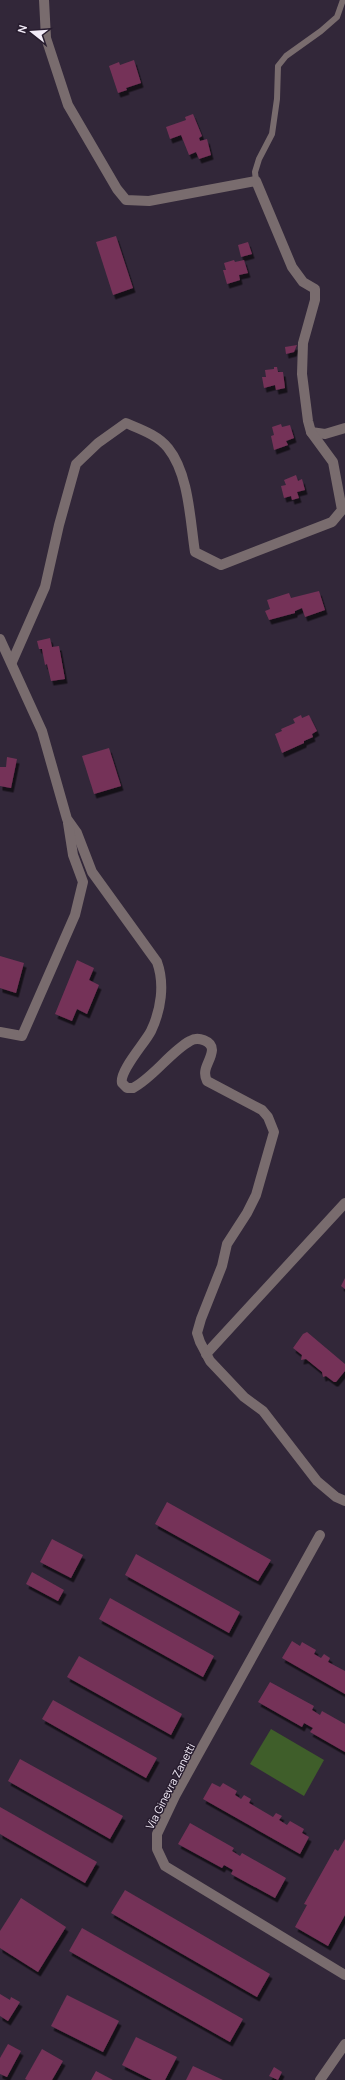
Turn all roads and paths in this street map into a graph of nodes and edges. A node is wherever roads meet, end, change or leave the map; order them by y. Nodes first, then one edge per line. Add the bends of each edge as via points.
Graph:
1 (44, 0) edge
2 (343, 0) edge
3 (256, 181) junction
4 (345, 428) edge
5 (312, 432) junction
6 (0, 639) edge
7 (12, 662) junction
8 (67, 819) junction
9 (0, 1032) edge
10 (345, 1202) edge
11 (206, 1354) junction
12 (345, 1501) edge
13 (320, 1535) dead end
14 (345, 1975) edge
15 (345, 2044) edge
16 (320, 2080) edge

1 - 3 street via 46,38 68,104 117,189 126,200 149,201
2 - 3 lane via 337,17 286,56 278,66 272,134 257,166
3 - 5 street via 292,267 304,282 315,289 315,300 303,343 302,366 308,421
4 - 5 street via 325,434
5 - 7 street via 333,462 342,510 332,522 221,565 195,552 182,474 168,448 149,433 126,423 98,442 76,464 45,587
6 - 7 street
7 - 8 street via 42,732
8 - 9 street via 73,855 83,882 75,915 22,1036
8 - 11 street via 77,833 92,872 157,962 161,975 162,996 152,1030 123,1074 122,1083 127,1088 133,1088 190,1041 205,1040 210,1043 212,1050 204,1069 207,1081 262,1110 272,1124 273,1141 256,1195 248,1213 227,1244 222,1266 201,1319 198,1333
10 - 11 street
11 - 12 street via 210,1362 244,1397 263,1411 317,1481
13 - 14 street, Via Ginevra Zanetti via 175,1796 157,1834 156,1849 165,1866
15 - 16 street

